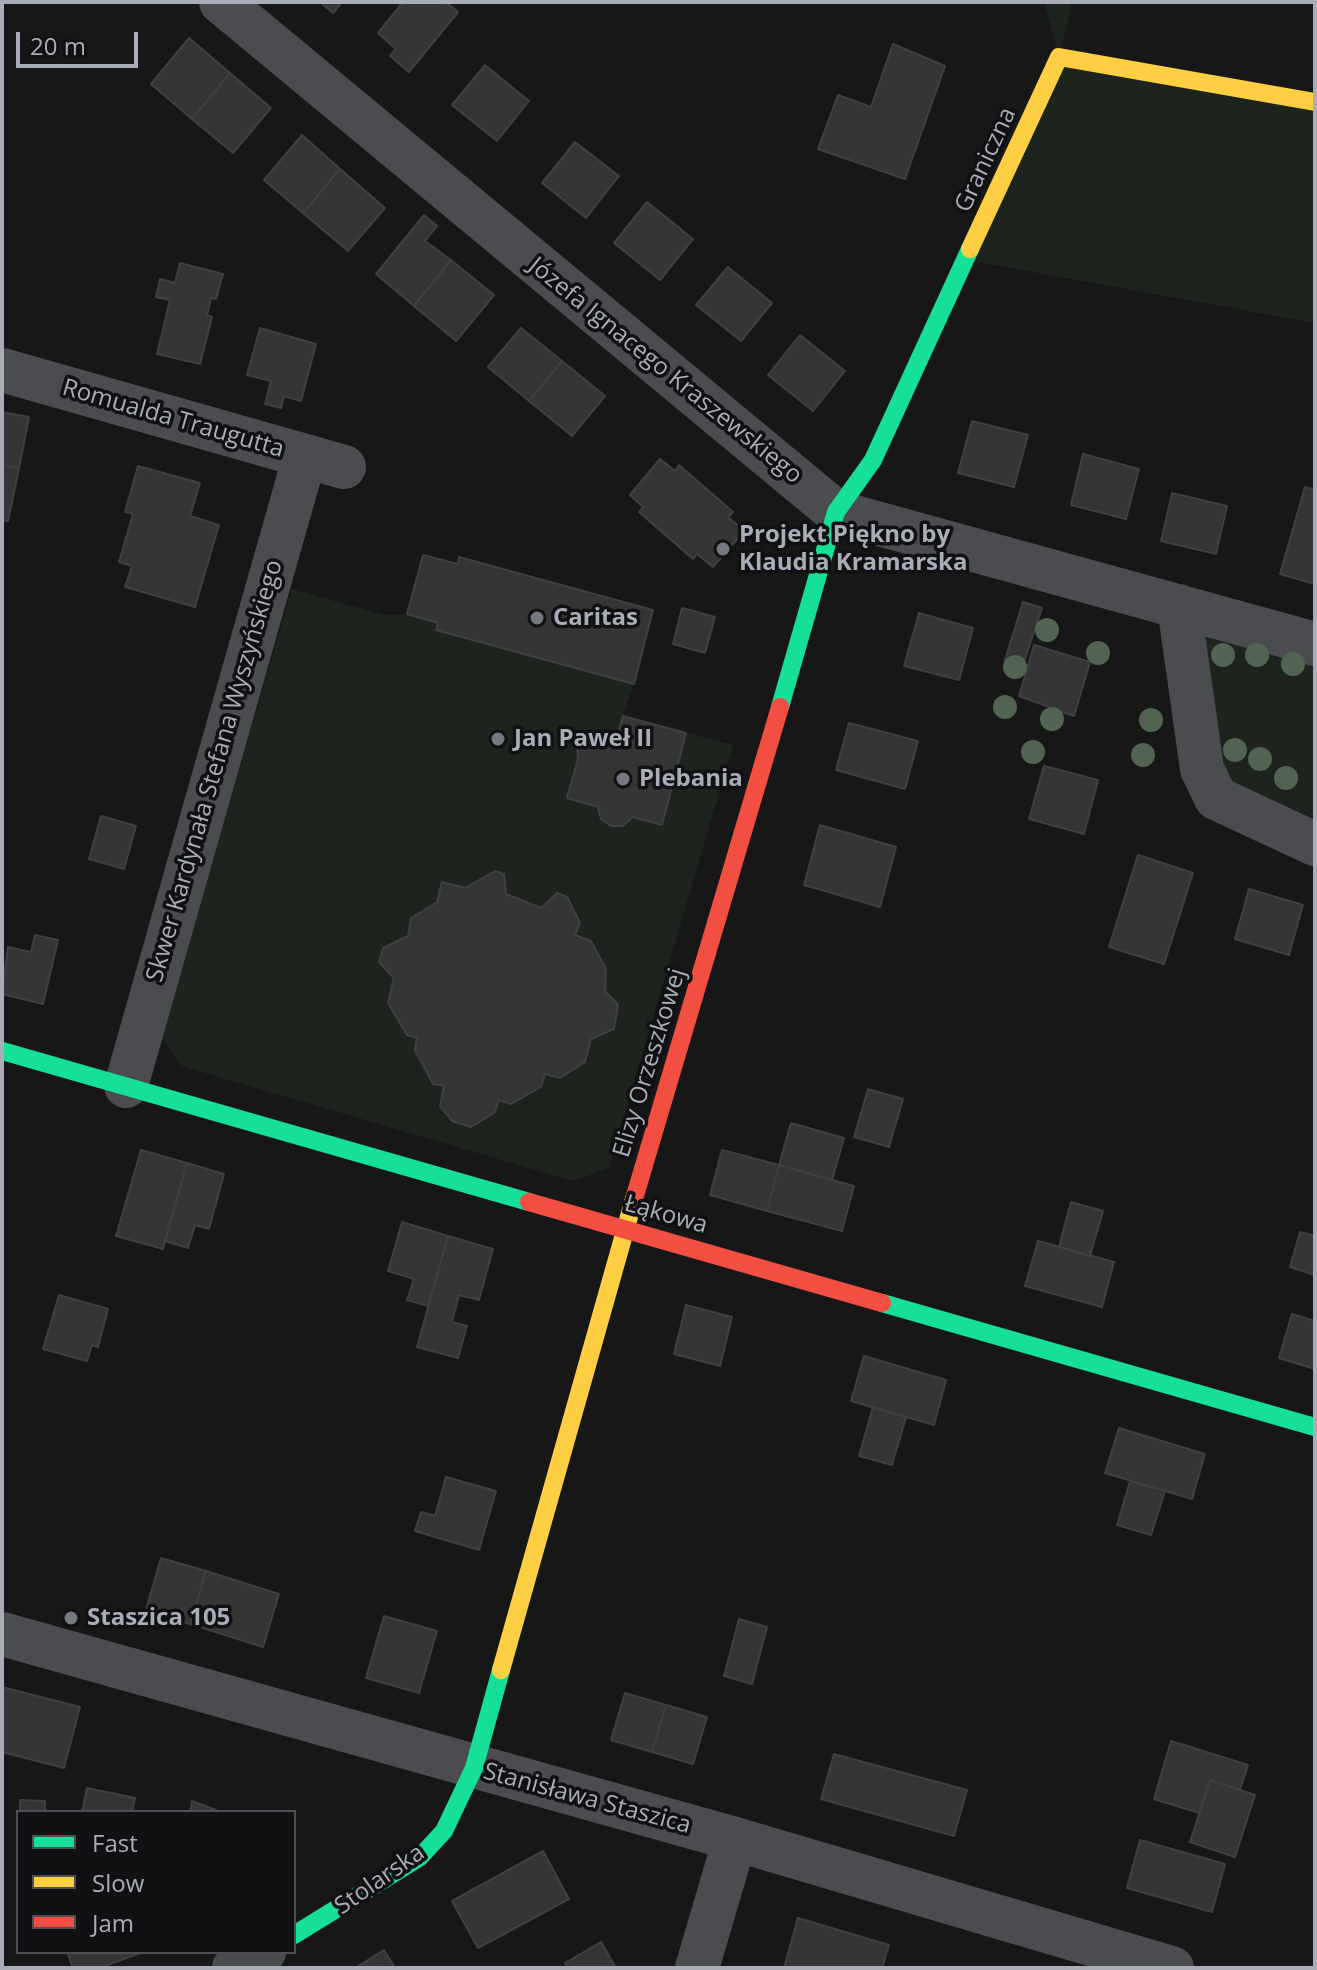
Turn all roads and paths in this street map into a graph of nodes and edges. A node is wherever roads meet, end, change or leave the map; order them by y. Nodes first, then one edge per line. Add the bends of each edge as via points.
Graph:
1 (221, 2) edge
2 (1315, 102) edge
3 (2, 370) edge
4 (324, 461) joint
5 (836, 512) junction
6 (1179, 606) junction
7 (1315, 644) edge
8 (1315, 844) edge
9 (2, 1051) edge
10 (126, 1086) junction
11 (625, 1228) junction
12 (1315, 1427) edge
13 (2, 1634) edge
14 (474, 1768) junction
15 (735, 1839) junction
16 (296, 1934) edge
17 (260, 1954) edge
18 (1159, 1966) edge
19 (234, 1968) edge
20 (697, 1968) edge

1 - 5 street, Józefa Ignacego Kraszewskiego
2 - 5 street, Graniczna via 1059,57 873,460
3 - 4 street, Romualda Traugutta
4 - 10 street, Skwer Kardynała Stefana Wyszyńskiego
5 - 6 street, Józefa Ignacego Kraszewskiego
5 - 11 street, Elizy Orzeszkowej
6 - 7 street, Józefa Ignacego Kraszewskiego
6 - 8 street via 1202,769 1216,798
9 - 10 street, Łąkowa
10 - 11 street, Łąkowa
11 - 12 street, Łąkowa
11 - 14 street, Elizy Orzeszkowej
13 - 14 street, Stanisława Staszica
14 - 15 street, Stanisława Staszica
14 - 16 street, Stolarska via 444,1831 420,1857
15 - 18 street, Stanisława Staszica
15 - 20 street
17 - 19 street

